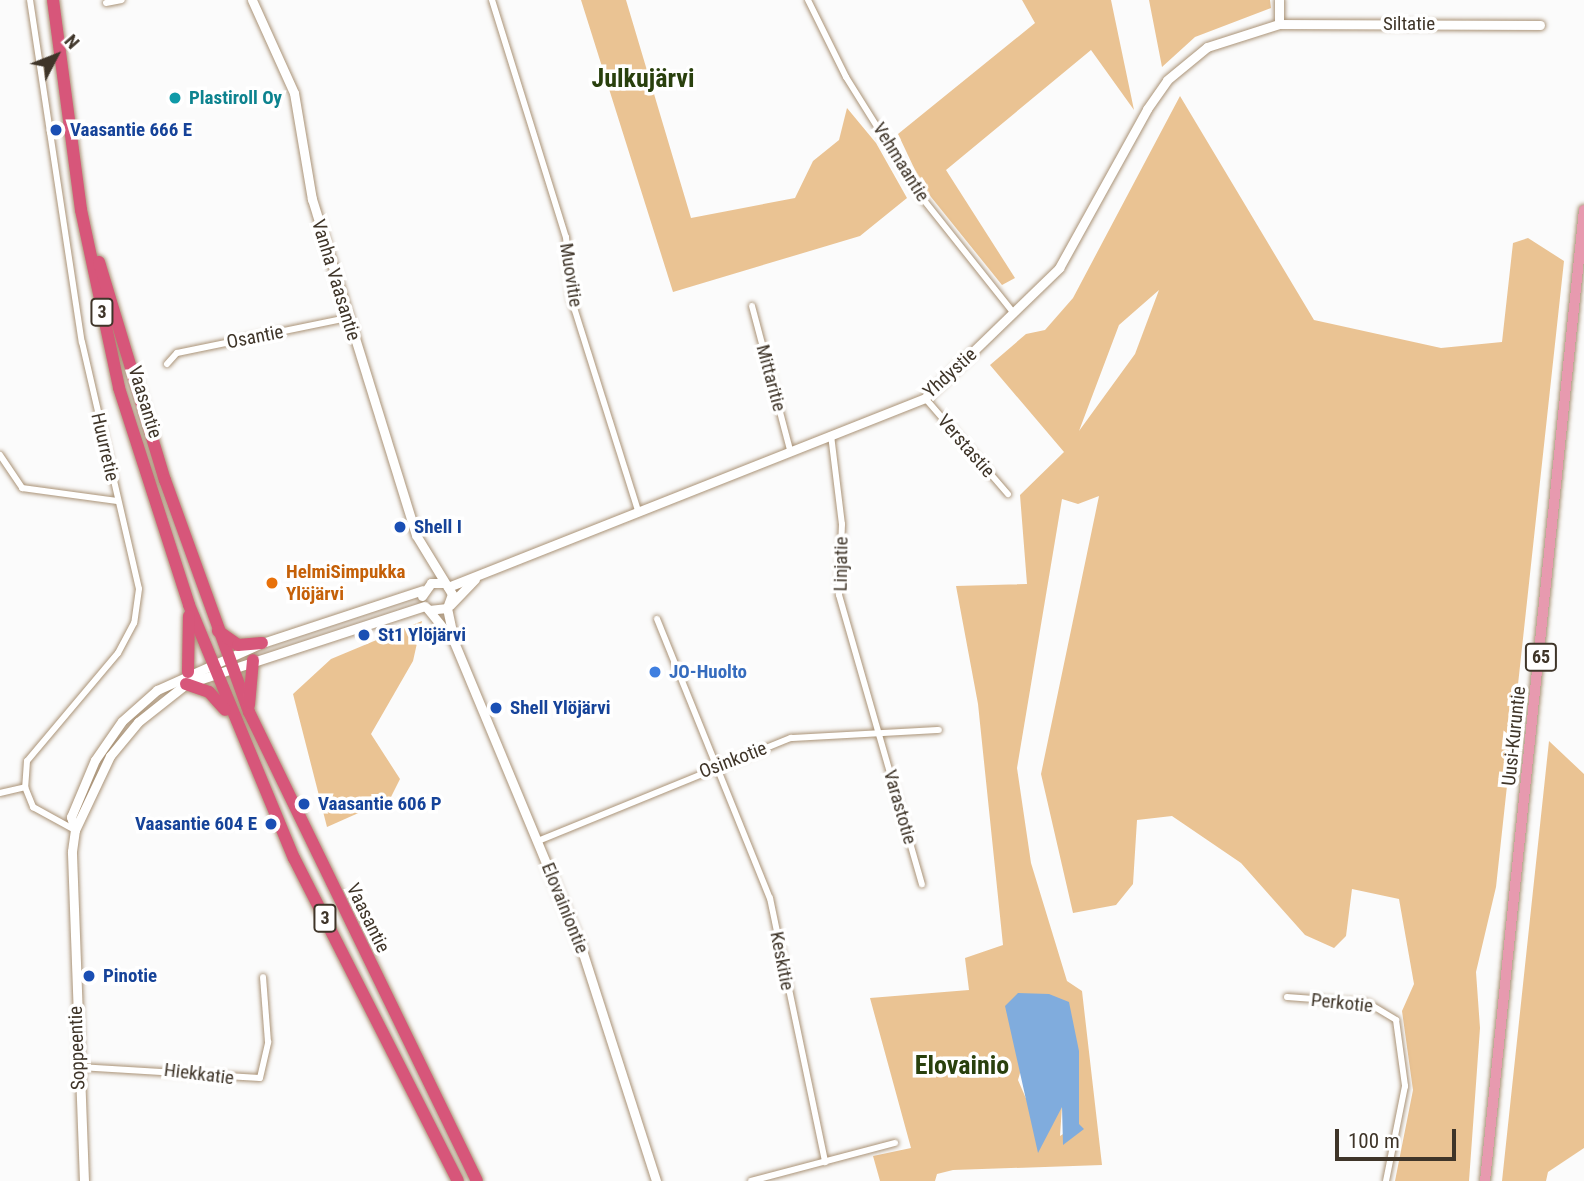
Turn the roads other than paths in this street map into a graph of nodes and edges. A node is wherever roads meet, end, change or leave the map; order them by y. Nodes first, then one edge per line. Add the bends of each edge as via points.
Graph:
1 (30, 0) edge
2 (53, 0) edge
3 (122, 0) edge
4 (252, 0) edge
5 (492, 0) edge
6 (808, 0) edge
7 (1279, 0) edge
8 (106, 3) dead end
9 (1279, 24) junction
10 (1540, 25) dead end
11 (80, 188) junction
12 (1584, 210) edge
13 (752, 306) dead end
14 (1012, 311) junction
15 (348, 318) junction
16 (167, 364) dead end
17 (925, 398) junction
18 (831, 435) junction
19 (790, 450) junction
20 (0, 455) edge
21 (1008, 494) dead end
22 (117, 501) junction
23 (638, 510) junction
24 (426, 560) junction
25 (475, 579) junction
26 (446, 585) junction
27 (425, 588) junction
28 (189, 605) junction
29 (448, 606) junction
30 (427, 608) junction
31 (657, 619) dead end
32 (217, 630) junction
33 (454, 642) junction
34 (262, 643) junction
35 (253, 660) junction
36 (229, 662) junction
37 (213, 667) junction
38 (187, 678) junction
39 (249, 712) junction
40 (233, 721) junction
41 (877, 730) junction
42 (939, 730) dead end
43 (716, 766) junction
44 (25, 787) junction
45 (0, 793) edge
46 (75, 830) junction
47 (538, 841) junction
48 (922, 884) dead end
49 (264, 977) dead end
50 (1287, 997) dead end
51 (77, 1068) junction
52 (895, 1143) dead end
53 (825, 1162) junction
54 (84, 1181) edge
55 (458, 1181) edge
56 (477, 1181) edge
57 (656, 1181) edge
58 (751, 1181) edge
59 (1387, 1181) edge
60 (1485, 1181) edge

1 - 22 street, Huurretie via 64,239
2 - 11 highway, Vaasantie / 3
3 - 8 street
4 - 15 main road, Vanha Vaasantie via 297,104 312,199
5 - 23 street, Muovitie via 566,237 572,298
6 - 14 street, Vehmaantie via 846,77 919,194
7 - 9 main road
9 - 10 main road, Siltatie
9 - 14 main road, Yhdystie via 1208,47 1167,80 1059,268
11 - 28 highway, Vaasantie / 3 via 119,388
11 - 32 highway, Vaasantie / 3 via 127,363
12 - 60 main road, Uusi-Kuruntie / 65
13 - 19 street, Mittaritie
14 - 17 main road, Yhdystie
15 - 16 street, Osantie via 177,353
15 - 24 main road, Vanha Vaasantie
17 - 18 main road, Yhdystie
17 - 21 street, Verstastie
18 - 19 main road, Yhdystie
18 - 41 street, Linjatie via 842,524 839,595
19 - 23 main road, Yhdystie
20 - 22 street via 22,488
22 - 44 street, Huurretie via 139,589 134,622 97,682 33,748
23 - 25 main road, Yhdystie via 526,552
24 - 26 main road, Vanha Vaasantie
24 - 27 main road, Vanha Vaasantie
25 - 26 main road, Yhdystie
25 - 29 main road, Yhdystie
26 - 27 main road, Yhdystie
26 - 29 main road, Elovainiontie
27 - 30 main road, Vanha Vaasantie
27 - 34 main road
28 - 37 highway, Vaasantie / 3
28 - 38 highway
29 - 30 main road
29 - 33 main road, Elovainiontie
30 - 33 main road, Elovainiontie
30 - 35 main road
31 - 43 street, Keskitie
32 - 34 highway via 238,645
32 - 36 highway, Vaasantie / 3
33 - 47 main road, Elovainiontie
34 - 36 main road
35 - 36 main road
35 - 39 highway
36 - 37 main road, Soppeentie
36 - 39 highway, Vaasantie / 3
37 - 38 main road, Soppeentie
37 - 40 highway, Vaasantie / 3
38 - 40 highway via 209,692
38 - 46 main road, Soppeentie via 138,722 110,756
39 - 56 highway, Vaasantie / 3
40 - 55 highway, Vaasantie / 3
41 - 42 street, Osinkotie
41 - 43 street, Osinkotie via 791,738
41 - 48 street, Varastotie
43 - 47 street, Osinkotie
43 - 53 street, Keskitie via 770,898
44 - 45 street
44 - 46 street via 33,807
46 - 51 main road, Soppeentie
47 - 57 main road, Elovainiontie via 593,981
49 - 51 street, Hiekkatie via 268,1042 260,1078
50 - 59 street, Perkotie via 1368,1003 1396,1020 1405,1086
51 - 54 main road, Soppeentie
52 - 53 street
53 - 58 street

